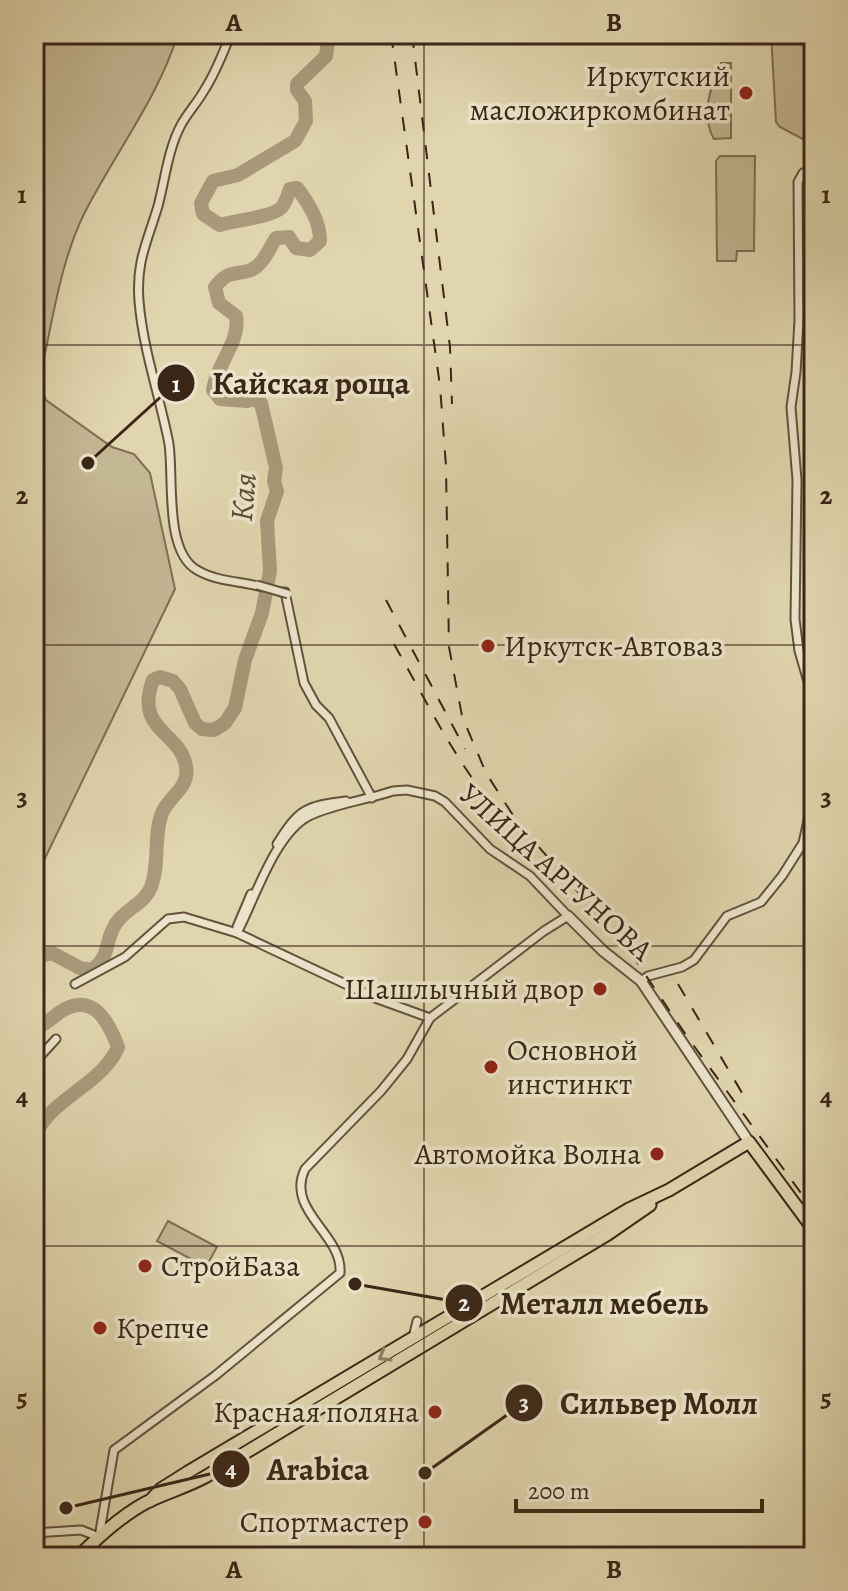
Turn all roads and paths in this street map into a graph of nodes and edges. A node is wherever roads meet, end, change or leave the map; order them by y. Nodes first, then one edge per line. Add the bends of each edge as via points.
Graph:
1 (231, 34) edge
2 (814, 167) edge
3 (257, 585) junction
4 (814, 715) edge
5 (814, 793) edge
6 (372, 798) junction
7 (568, 916) junction
8 (237, 933) junction
9 (641, 981) junction
10 (75, 984) dead end
11 (430, 1018) junction
12 (56, 1039) dead end
13 (34, 1063) edge
14 (749, 1142) junction
15 (669, 1190) junction
16 (814, 1230) edge
17 (417, 1321) dead end
18 (413, 1338) junction
19 (150, 1501) junction
20 (34, 1533) edge
21 (99, 1537) junction
22 (78, 1557) edge

1 - 3 street via 173,145 143,247 139,300 168,443 179,549 197,570
2 - 4 street via 798,182 799,320 791,407 797,480 795,619
3 - 6 street, bridge via 285,592 304,683
3 - 6 street, bridge via 288,594 308,691
5 - 9 street via 803,843 761,902 727,916 694,960
6 - 7 street, УЛИЦА АРГУНОВА via 407,790 445,802
6 - 8 street, УЛИЦА АРГУНОВА via 299,812 270,855
7 - 9 street, УЛИЦА АРГУНОВА
7 - 11 street
8 - 10 street via 184,917 168,919 125,957
8 - 11 street
9 - 14 street, УЛИЦА АРГУНОВА
11 - 21 street via 407,1059 322,1149 300,1181 302,1200 334,1252 340,1273 114,1450
12 - 13 street
14 - 15 main road
14 - 16 main road, УЛИЦА АРГУНОВА
15 - 18 main road
15 - 19 main road via 608,1234 397,1361 183,1489
17 - 18 street
18 -> 19 main road via 188,1472
19 - 21 main road
20 - 21 street via 81,1530
21 - 22 main road

